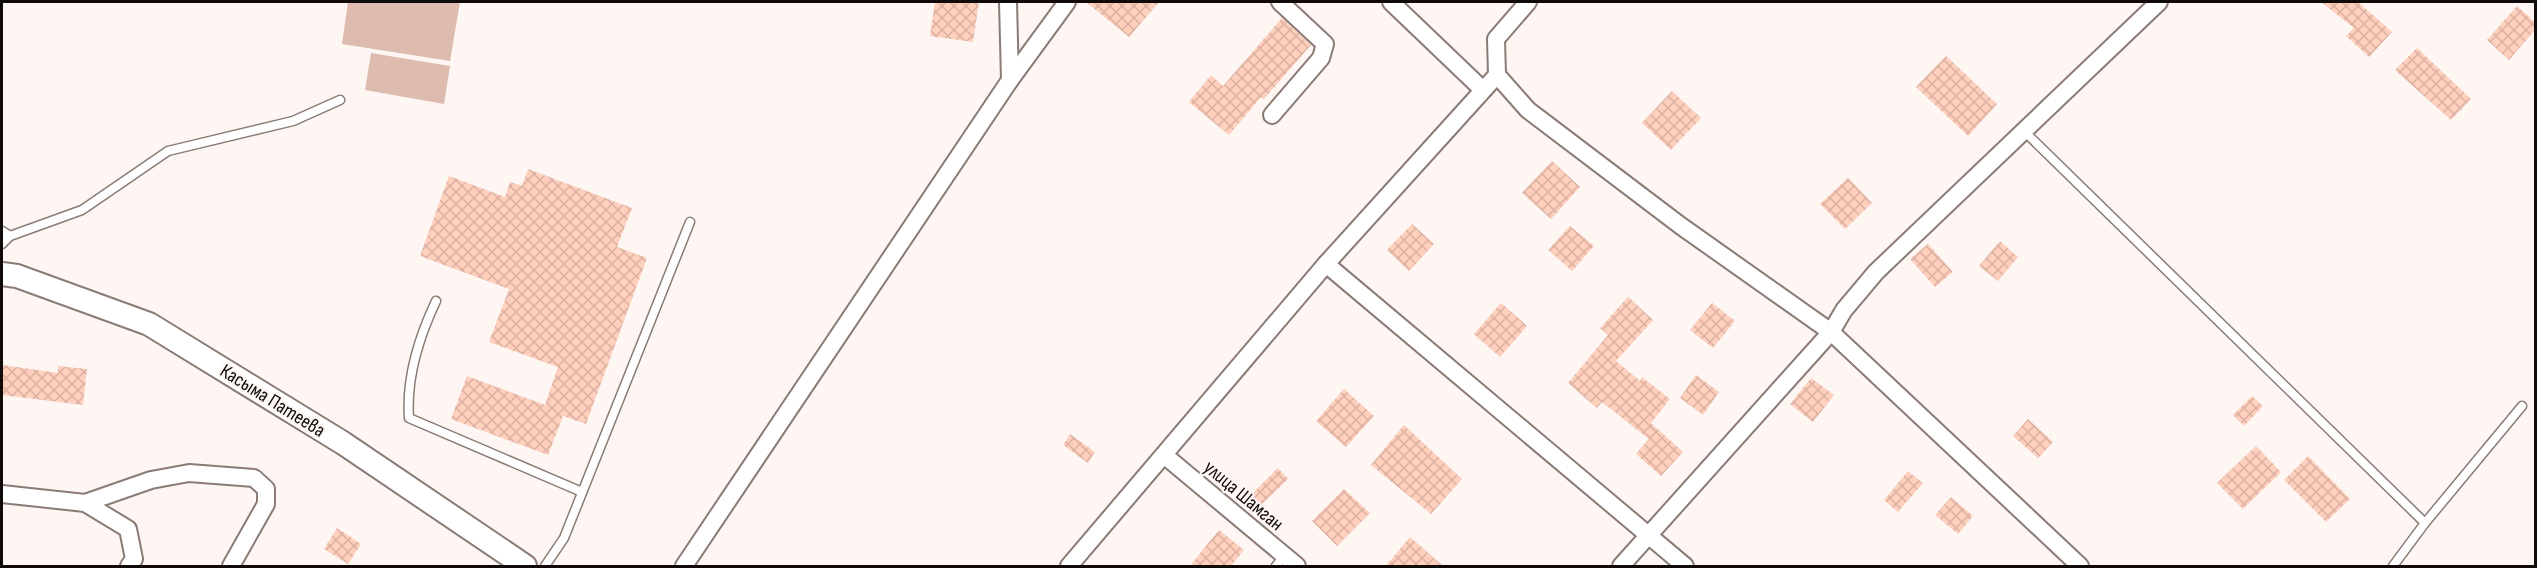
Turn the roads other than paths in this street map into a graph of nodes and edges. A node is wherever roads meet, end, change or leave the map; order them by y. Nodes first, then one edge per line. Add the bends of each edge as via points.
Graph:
1 (1008, 2) edge
2 (1067, 2) edge
3 (1280, 2) edge
4 (1391, 2) edge
5 (1528, 2) edge
6 (2159, 2) edge
7 (1497, 75) junction
8 (1010, 81) junction
9 (1483, 90) junction
10 (340, 100) dead end
11 (1272, 115) dead end
12 (2024, 131) junction
13 (690, 222) dead end
14 (2, 231) edge
15 (10, 236) junction
16 (2, 244) edge
17 (1326, 264) junction
18 (2, 274) edge
19 (436, 301) dead end
20 (1831, 333) junction
21 (2522, 406) dead end
22 (1164, 455) junction
23 (582, 492) junction
24 (2, 494) edge
25 (85, 503) junction
26 (2424, 523) junction
27 (1649, 536) junction
28 (1286, 563) edge
29 (129, 567) edge
30 (231, 567) edge
31 (525, 567) edge
32 (545, 567) edge
33 (684, 567) edge
34 (1069, 567) edge
35 (1621, 567) edge
36 (1685, 567) edge
37 (2080, 567) edge
38 (2393, 567) edge

1 - 8 street
2 - 8 street
3 - 11 street via 1325,44 1321,58
4 - 9 street
5 - 7 street via 1496,39
6 - 12 street
7 - 9 street
7 - 20 street via 1528,110
8 - 33 street
9 - 17 street
10 - 15 lane via 293,121 168,151 82,210
12 - 20 street via 1876,272 1844,310
12 - 26 lane
13 - 23 lane
14 - 15 lane
15 - 16 lane
17 - 22 street
17 - 27 street
18 - 31 main road, Касыма Патеева via 149,324 343,443
19 - 23 lane via 418,340 409,418
20 - 27 street
20 - 37 street
21 - 26 lane
22 - 28 street, улица Шамган
22 - 34 street
23 - 32 lane via 564,538
24 - 25 street
25 - 29 street via 128,528 134,559
25 - 30 street via 151,480 189,473 254,478 266,489 266,504
26 - 38 lane
27 - 35 street
27 - 36 street

